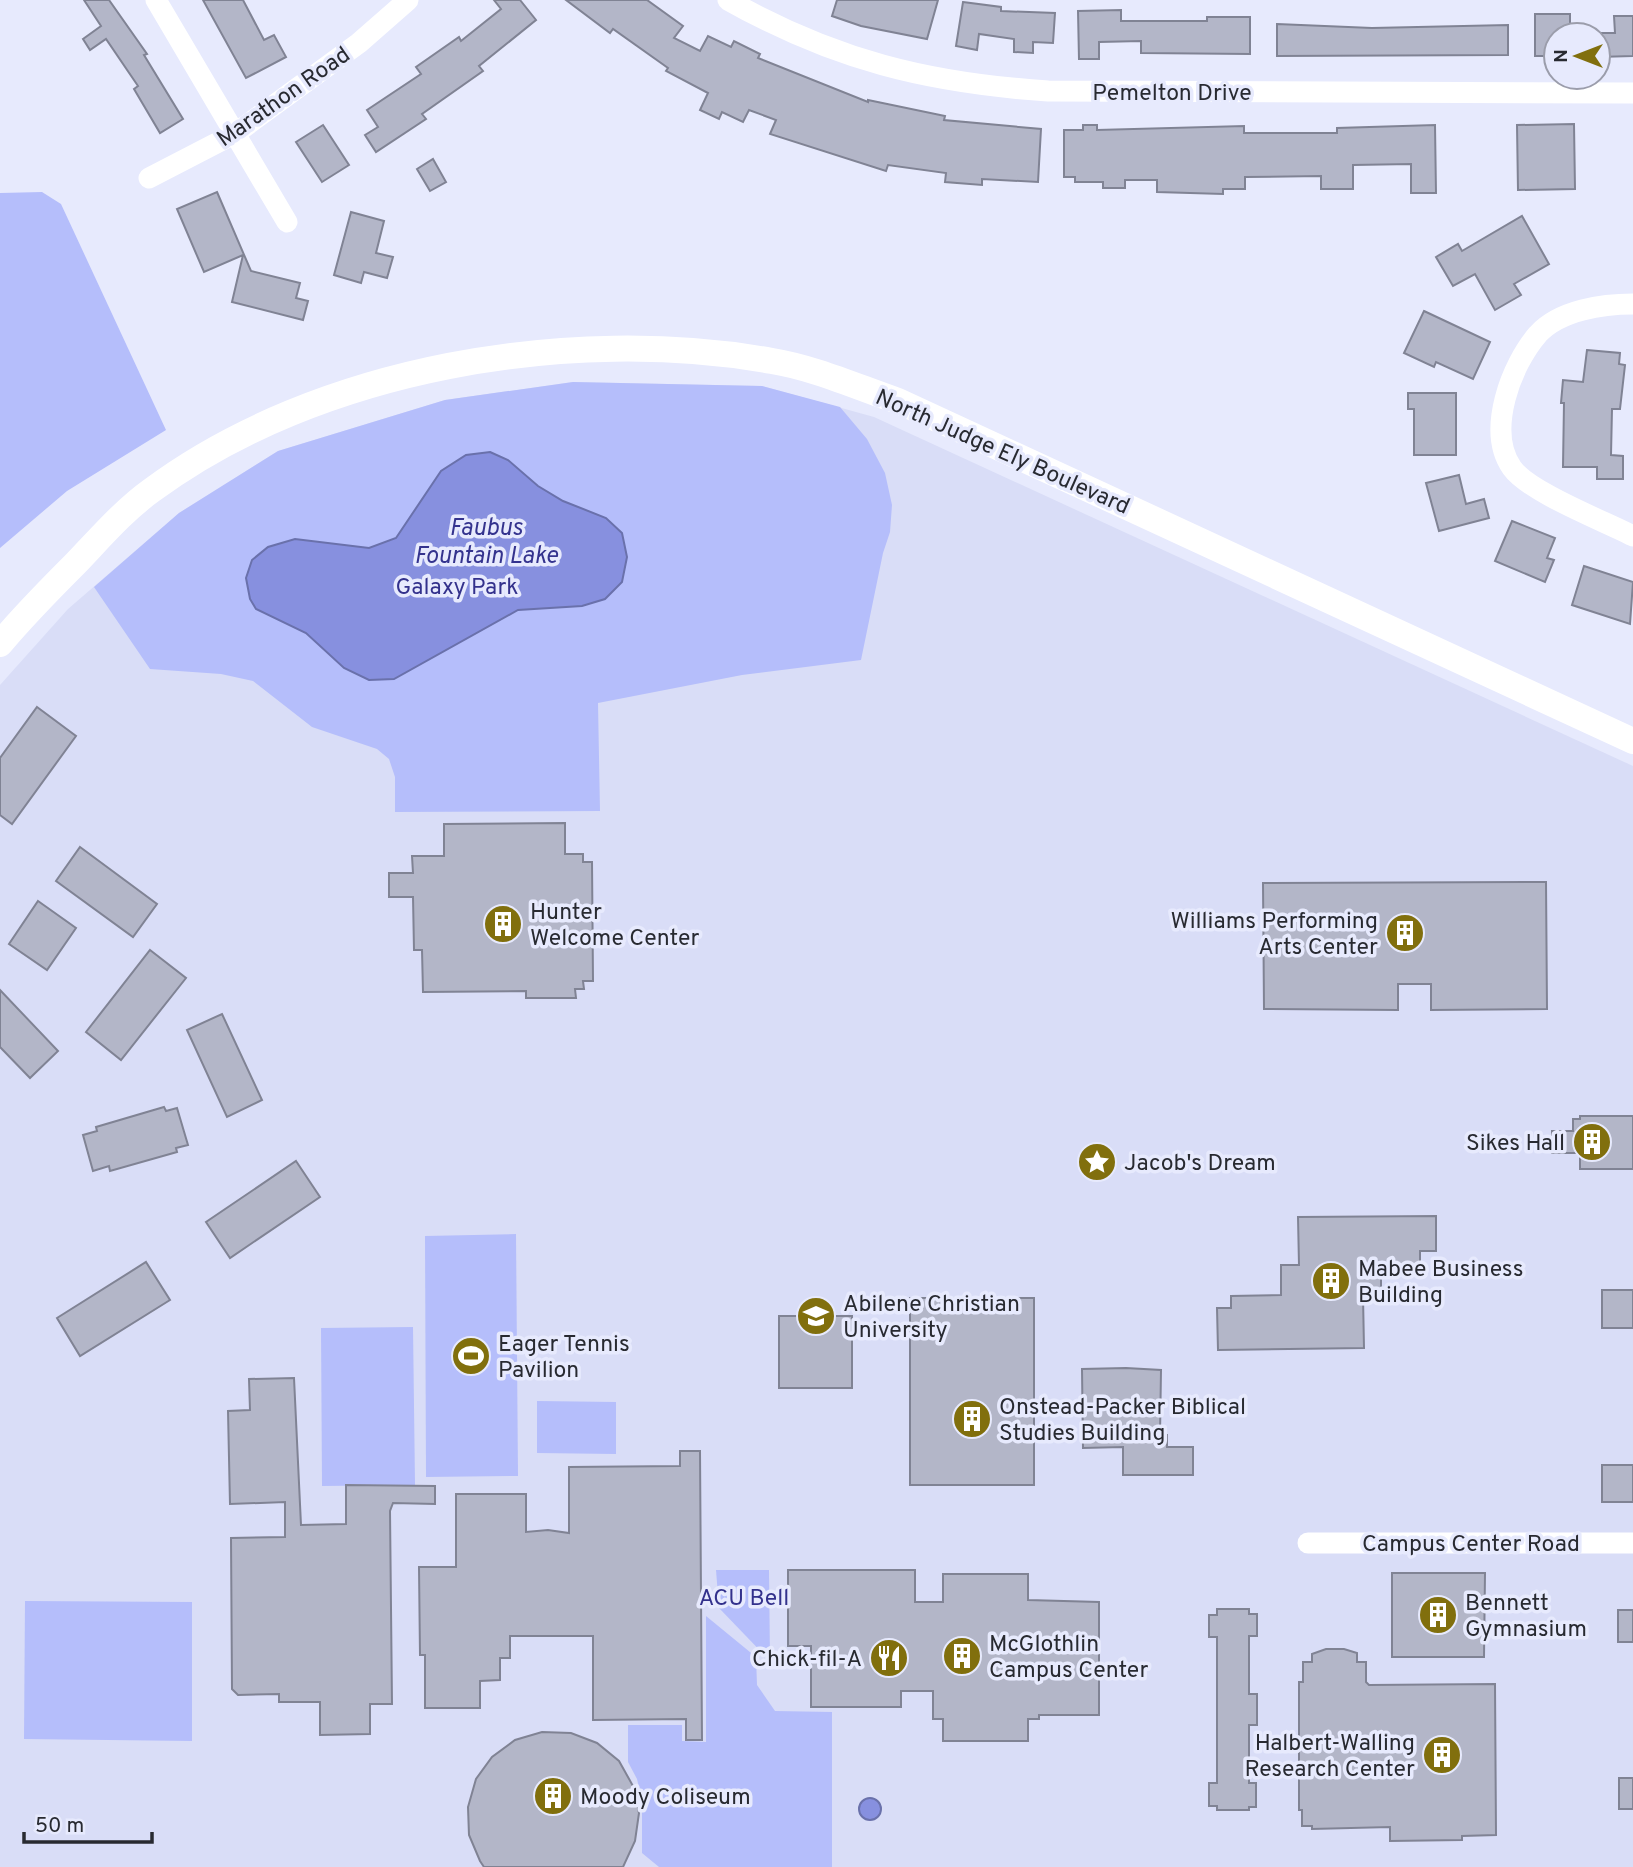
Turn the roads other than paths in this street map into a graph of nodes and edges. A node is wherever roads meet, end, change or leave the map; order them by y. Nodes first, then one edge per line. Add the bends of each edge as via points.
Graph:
1 (156, 0) edge
2 (408, 0) edge
3 (728, 0) edge
4 (1633, 93) edge
5 (236, 133) junction
6 (149, 178) dead end
7 (286, 222) dead end
8 (1633, 304) edge
9 (1633, 536) edge
10 (0, 643) edge
11 (1633, 741) edge
12 (1308, 1543) dead end
13 (1633, 1544) edge

1 - 5 street
2 - 5 street, Marathon Road via 359,43
3 - 4 street, Pemelton Drive via 772,25 843,55 986,87
5 - 6 street, Marathon Road
5 - 7 street
8 - 9 street via 1572,313 1539,333 1507,392 1500,418 1501,443 1512,469 1535,487
10 - 11 main road, North Judge Ely Boulevard via 101,536 151,491 201,458 319,400 387,379 548,351 634,348 704,352 775,361 911,406
12 - 13 street, Campus Center Road

